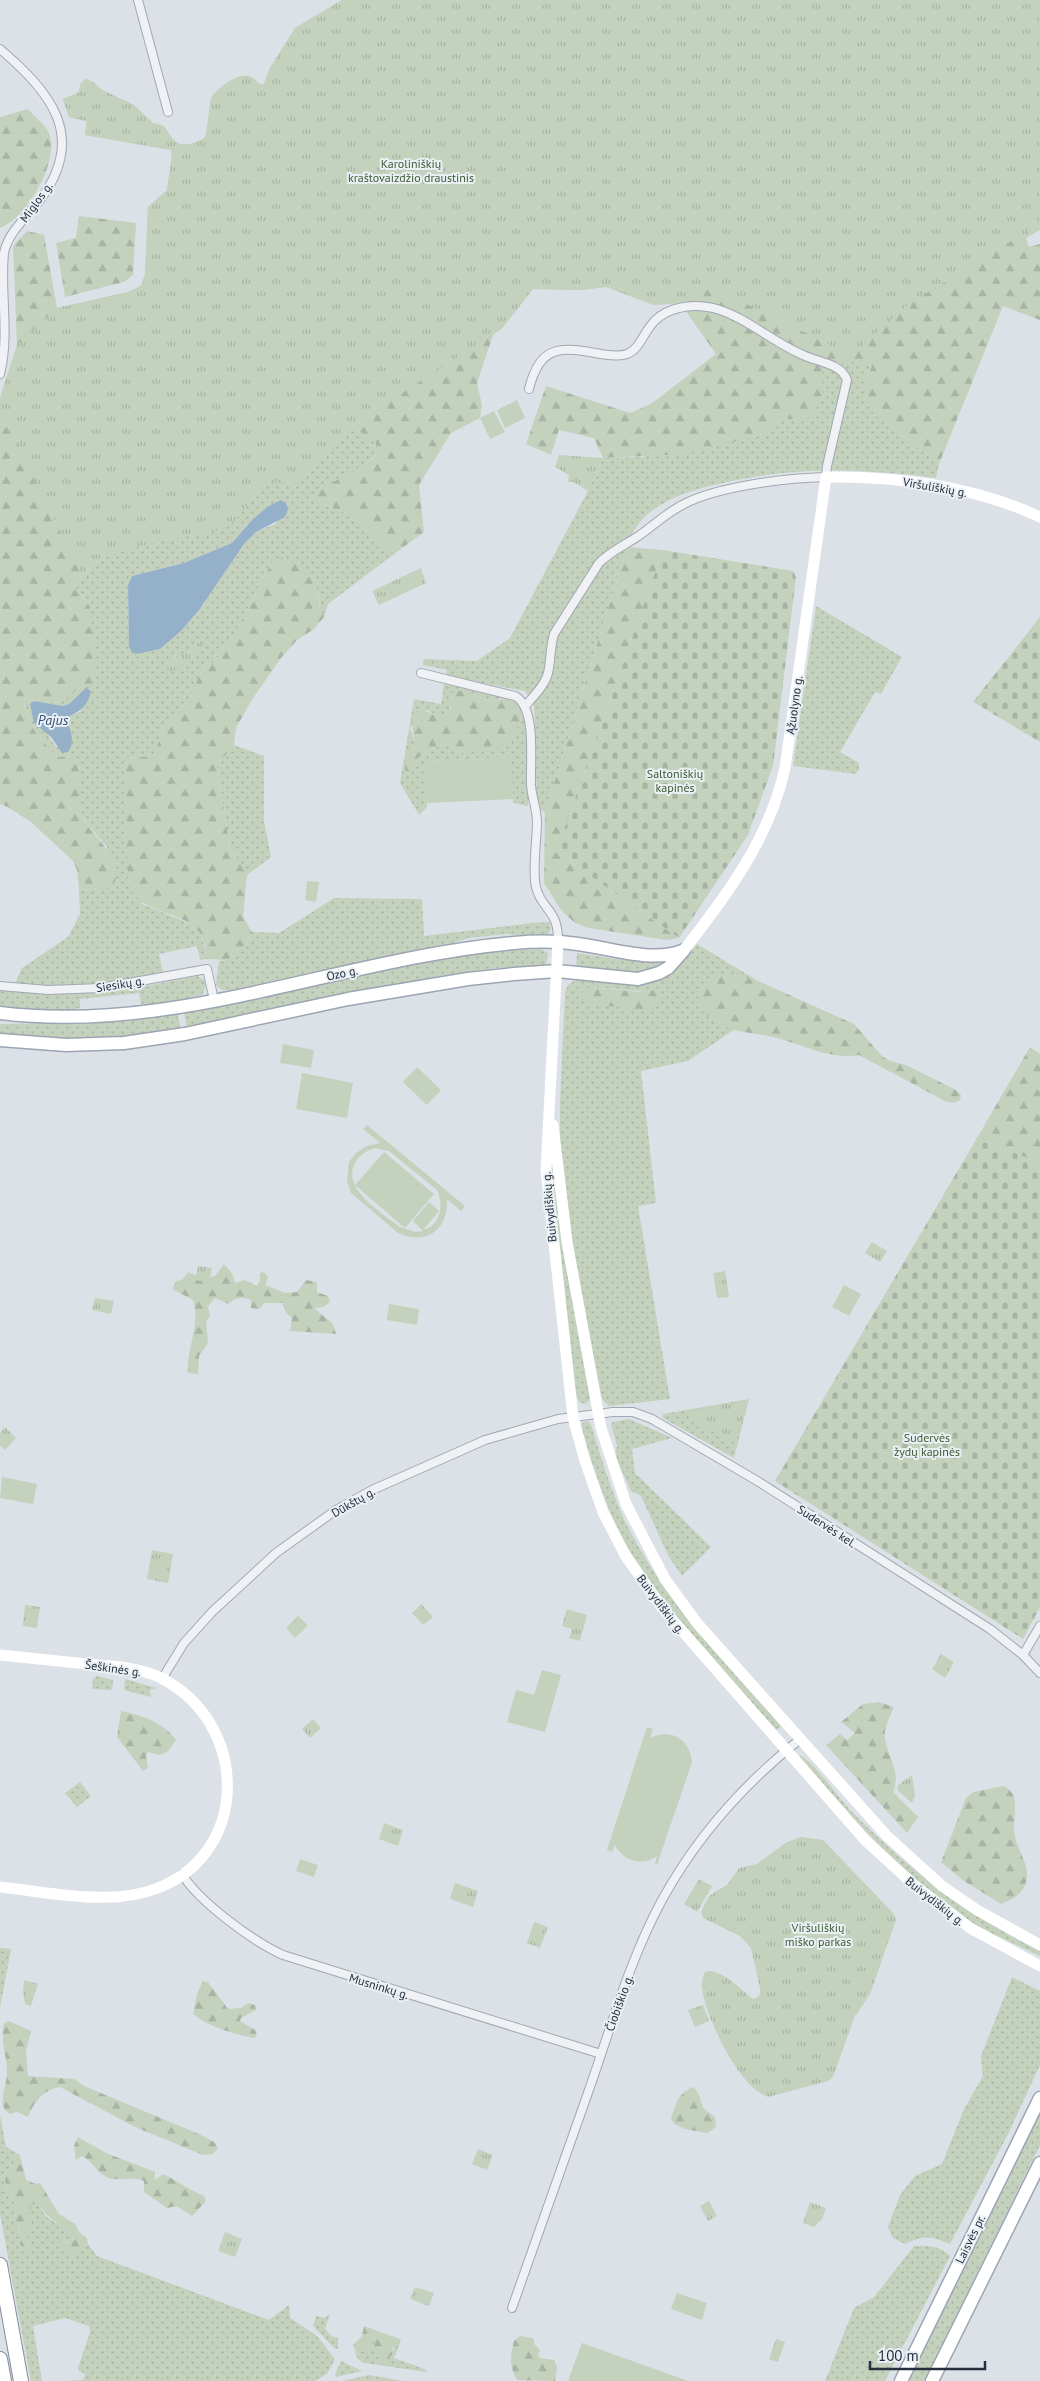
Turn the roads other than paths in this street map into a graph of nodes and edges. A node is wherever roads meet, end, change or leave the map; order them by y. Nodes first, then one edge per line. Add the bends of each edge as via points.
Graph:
1 (138, 0) edge
2 (0, 49) edge
3 (168, 112) dead end
4 (0, 374) edge
5 (529, 388) dead end
6 (826, 477) junction
7 (1040, 517) edge
8 (421, 673) dead end
9 (526, 705) junction
10 (558, 942) junction
11 (684, 950) junction
12 (558, 972) junction
13 (0, 986) edge
14 (214, 1000) junction
15 (0, 1013) edge
16 (0, 1040) edge
17 (550, 1098) junction
18 (599, 1414) junction
19 (573, 1417) junction
20 (1040, 1626) edge
21 (0, 1655) edge
22 (1023, 1655) junction
23 (1040, 1673) edge
24 (162, 1679) junction
25 (799, 1740) junction
26 (785, 1751) junction
27 (182, 1874) junction
28 (0, 1887) edge
29 (1040, 1944) edge
30 (1040, 1966) edge
31 (601, 2054) junction
32 (1040, 2098) edge
33 (1040, 2163) edge
34 (0, 2265) edge
35 (512, 2308) dead end
36 (0, 2359) edge
37 (4, 2381) edge
38 (21, 2381) edge
39 (901, 2381) edge
40 (932, 2381) edge

1 - 3 street
2 - 4 street, Miglos g. via 47,95 61,128 61,144 51,183 7,242 2,267 4,342
5 - 6 street, Ąžuolyno g. via 535,370 551,351 563,348 626,355 636,347 656,318 665,312 689,307 718,309 734,315 787,348 841,369 847,380
6 - 7 main road, Viršuliškių g. via 940,486 1007,504
6 - 9 street via 759,484 684,504 608,554 554,634 548,673
6 - 11 main road, Ąžuolyno g. via 785,768 778,797 749,858
8 - 9 street via 515,696
9 - 10 street via 530,724 532,799 537,820 536,887 556,920
10 - 11 main road, Ozo g. via 661,956
10 - 12 main road, Buivydiškių g.
10 - 14 main road, Ozo g. via 514,943 430,954
11 - 12 main road, Ąžuolyno g. via 668,968 638,980
12 - 16 main road via 468,979 124,1043 66,1045
12 - 17 main road, Buivydiškių g.
13 - 14 street, Siesikų g. via 48,990 101,988 207,969
14 - 15 main road, Ozo g. via 89,1017
17 - 18 main road, Buivydiškių g. via 567,1242
17 - 19 main road, Buivydiškių g. via 546,1170
18 - 19 street, Dūkštų g.
18 - 22 street, Sudervės kel. via 633,1412 652,1419 937,1594
18 - 25 main road, Buivydiškių g. via 626,1504 665,1579 697,1623
19 - 24 street, Dūkštų g. via 534,1424 484,1440 372,1490 336,1510 276,1552 212,1612 184,1643
19 - 26 main road, Buivydiškių g. via 584,1461 603,1512 625,1555 680,1631
20 - 22 street
21 - 24 main road, Šeškinės g. via 128,1668
22 - 23 street, Sudervės kel.
24 - 27 main road, Šeškinės g. via 192,1701 209,1720 221,1744 228,1781 226,1807 217,1832 198,1860
25 - 26 street, Čiobiškio g.
25 - 29 main road, Buivydiškių g. via 886,1835 942,1886 977,1910
26 - 30 main road, Buivydiškių g. via 866,1840 913,1884 970,1928
26 - 31 street, Čiobiškio g. via 722,1812 672,1884 639,1949
27 - 28 main road, Šeškinės g. via 158,1888 123,1897
27 - 31 street, Musninkų g. via 191,1886 251,1938 283,1955
31 - 35 street, Čiobiškio g.
32 - 39 main road, Laisvės pr.
33 - 40 main road
34 - 38 highway
36 - 37 highway

